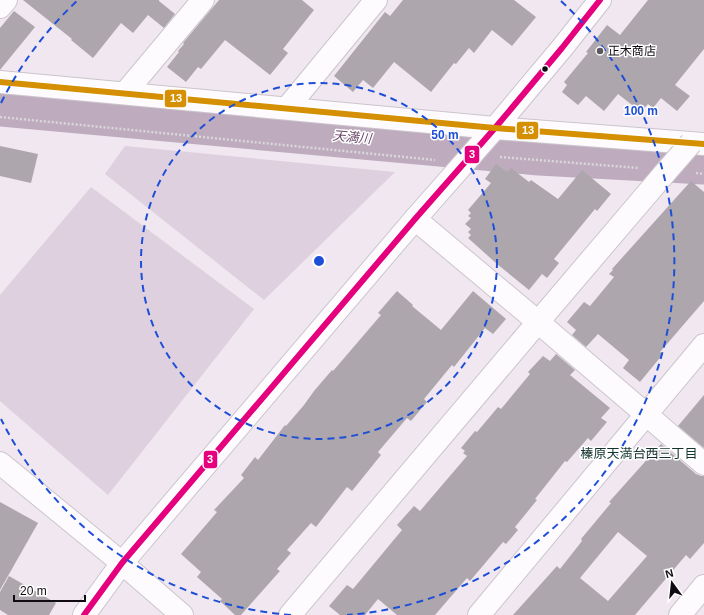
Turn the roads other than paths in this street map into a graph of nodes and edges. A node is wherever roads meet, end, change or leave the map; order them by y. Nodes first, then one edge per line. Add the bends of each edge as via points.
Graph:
1 (6, 0) edge
2 (203, 0) edge
3 (376, 0) edge
4 (600, 0) edge
5 (0, 7) edge
6 (0, 82) edge
7 (125, 93) junction
8 (287, 108) junction
9 (495, 128) junction
10 (700, 139) edge
11 (415, 219) junction
12 (538, 322) junction
13 (704, 345) edge
14 (646, 414) junction
15 (0, 463) edge
16 (704, 464) edge
17 (122, 563) junction
18 (704, 586) edge
19 (84, 615) edge
20 (182, 615) edge
21 (290, 615) edge
22 (479, 615) edge
23 (680, 615) edge

1 - 5 street
2 - 7 street
3 - 8 street
4 - 9 street
6 - 7 street
7 - 8 street
8 - 9 street
9 - 10 street
9 - 11 street
10 - 12 street, bridge via 664,174
11 - 12 street
11 - 17 street
12 - 14 street
12 - 21 street
13 - 14 street
14 - 16 street
14 - 22 street
15 - 17 street
17 - 19 street
17 - 20 street
18 - 23 street

